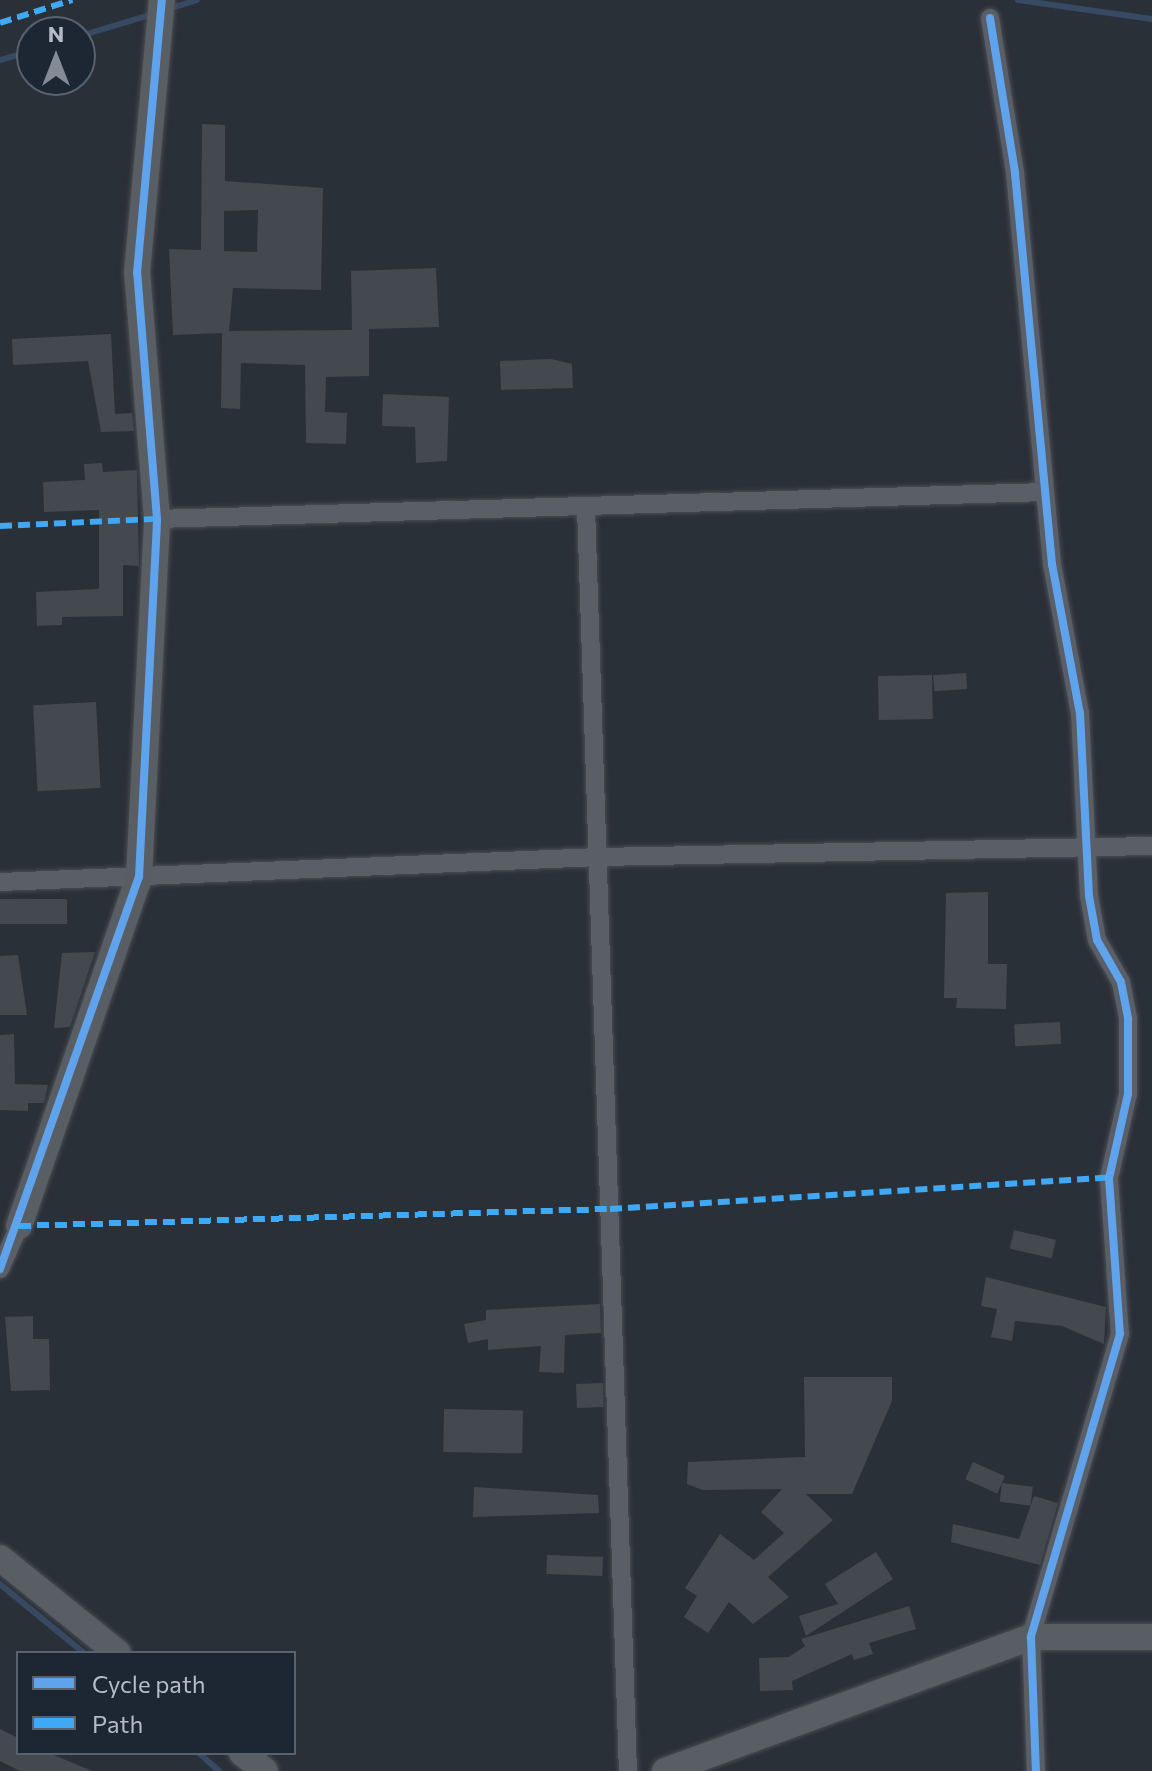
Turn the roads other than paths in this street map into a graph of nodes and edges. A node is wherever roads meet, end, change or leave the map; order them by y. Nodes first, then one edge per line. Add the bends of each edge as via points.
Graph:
1 (162, 0) edge
2 (990, 18) dead end
3 (1045, 492) junction
4 (586, 507) junction
5 (157, 519) junction
6 (1152, 846) edge
7 (1087, 848) junction
8 (599, 857) junction
9 (139, 877) junction
10 (0, 882) edge
11 (19, 1226) joint
12 (0, 1269) edge
13 (0, 1558) edge
14 (1031, 1637) junction
15 (1152, 1637) edge
16 (116, 1651) edge
17 (245, 1755) edge
18 (265, 1771) edge
19 (628, 1771) edge
20 (665, 1771) edge
21 (1036, 1771) edge

1 - 5 street via 137,273
2 - 3 street via 1015,173
3 - 4 street
3 - 7 street via 1080,713
4 - 5 street
4 - 8 street
5 - 9 street
6 - 7 street
7 - 8 street
7 - 14 street via 1097,940 1121,982 1128,1019 1128,1094 1109,1178 1120,1334
8 - 9 street
8 - 19 street
9 - 10 street
9 - 11 street
11 - 12 street
13 - 16 street
14 - 15 street
14 - 20 street
14 - 21 street
17 - 18 street

